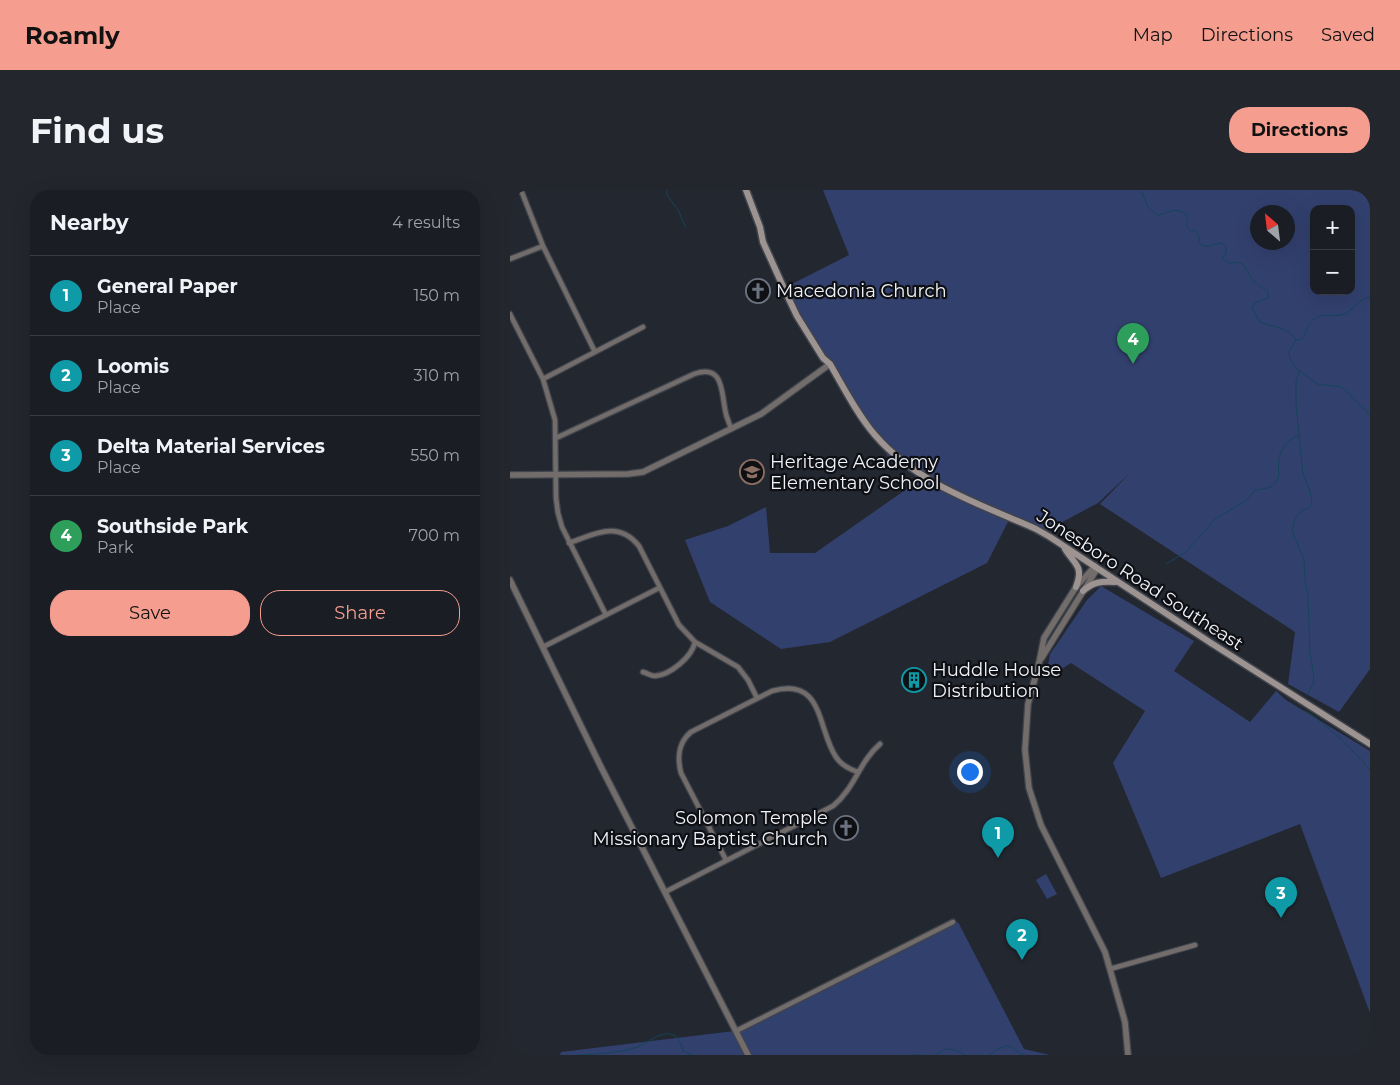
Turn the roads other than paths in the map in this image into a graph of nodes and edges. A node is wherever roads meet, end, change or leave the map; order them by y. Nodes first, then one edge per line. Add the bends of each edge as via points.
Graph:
1 (521, 190) edge
2 (746, 190) edge
3 (543, 246) junction
4 (510, 259) edge
5 (510, 314) edge
6 (643, 327) dead end
7 (595, 352) junction
8 (830, 364) junction
9 (543, 379) junction
10 (731, 429) junction
11 (556, 438) junction
12 (510, 474) edge
13 (556, 474) junction
14 (569, 543) junction
15 (1062, 546) junction
16 (1096, 568) junction
17 (510, 580) edge
18 (1118, 582) junction
19 (659, 588) junction
20 (1079, 589) junction
21 (1065, 605) junction
22 (1072, 609) junction
23 (606, 615) junction
24 (695, 642) junction
25 (543, 647) junction
26 (1039, 664) junction
27 (643, 672) dead end
28 (757, 698) junction
29 (880, 744) dead end
30 (1370, 744) edge
31 (858, 772) junction
32 (726, 860) junction
33 (665, 892) junction
34 (953, 922) dead end
35 (1195, 944) dead end
36 (1110, 969) junction
37 (736, 1031) junction
38 (748, 1055) edge
39 (1128, 1055) edge

1 - 3 street
2 - 8 main road, Jonesboro Road Southeast via 763,242 797,316
3 - 4 street
3 - 7 street
5 - 9 street
6 - 7 street
7 - 9 street
8 - 10 street via 770,409
8 - 15 main road, Jonesboro Road Southeast via 866,424 902,461 949,490 1036,529
9 - 11 street via 555,420
10 - 11 street via 720,381 705,371
10 - 13 street via 643,472
11 - 13 street
12 - 13 street
13 - 14 street via 558,513
14 - 19 street via 605,531 624,533 639,546
14 - 23 street
15 - 16 main road, Jonesboro Road Southeast
15 - 20 main road via 1080,571
16 - 18 main road, Jonesboro Road Southeast
16 - 20 street
17 - 25 street
18 - 20 main road via 1099,581
18 - 30 main road, Jonesboro Road Southeast
19 - 23 street
19 - 24 street via 679,625
20 - 21 street
20 - 22 street
21 - 22 street
21 - 26 street via 1044,638
22 - 26 street
23 - 25 street
24 - 27 street via 691,652 677,666 653,676
24 - 28 street via 738,666
25 - 33 street
26 - 36 street via 1025,727 1030,788 1040,825 1099,938
28 - 31 street via 782,688 804,693 816,708 836,757 845,767
28 - 32 street via 691,732 683,740 679,752 681,772
29 - 31 street
31 - 32 street via 847,792 833,806
32 - 33 street
33 - 37 street
34 - 37 street
35 - 36 street
36 - 39 street via 1125,1022
37 - 38 street

